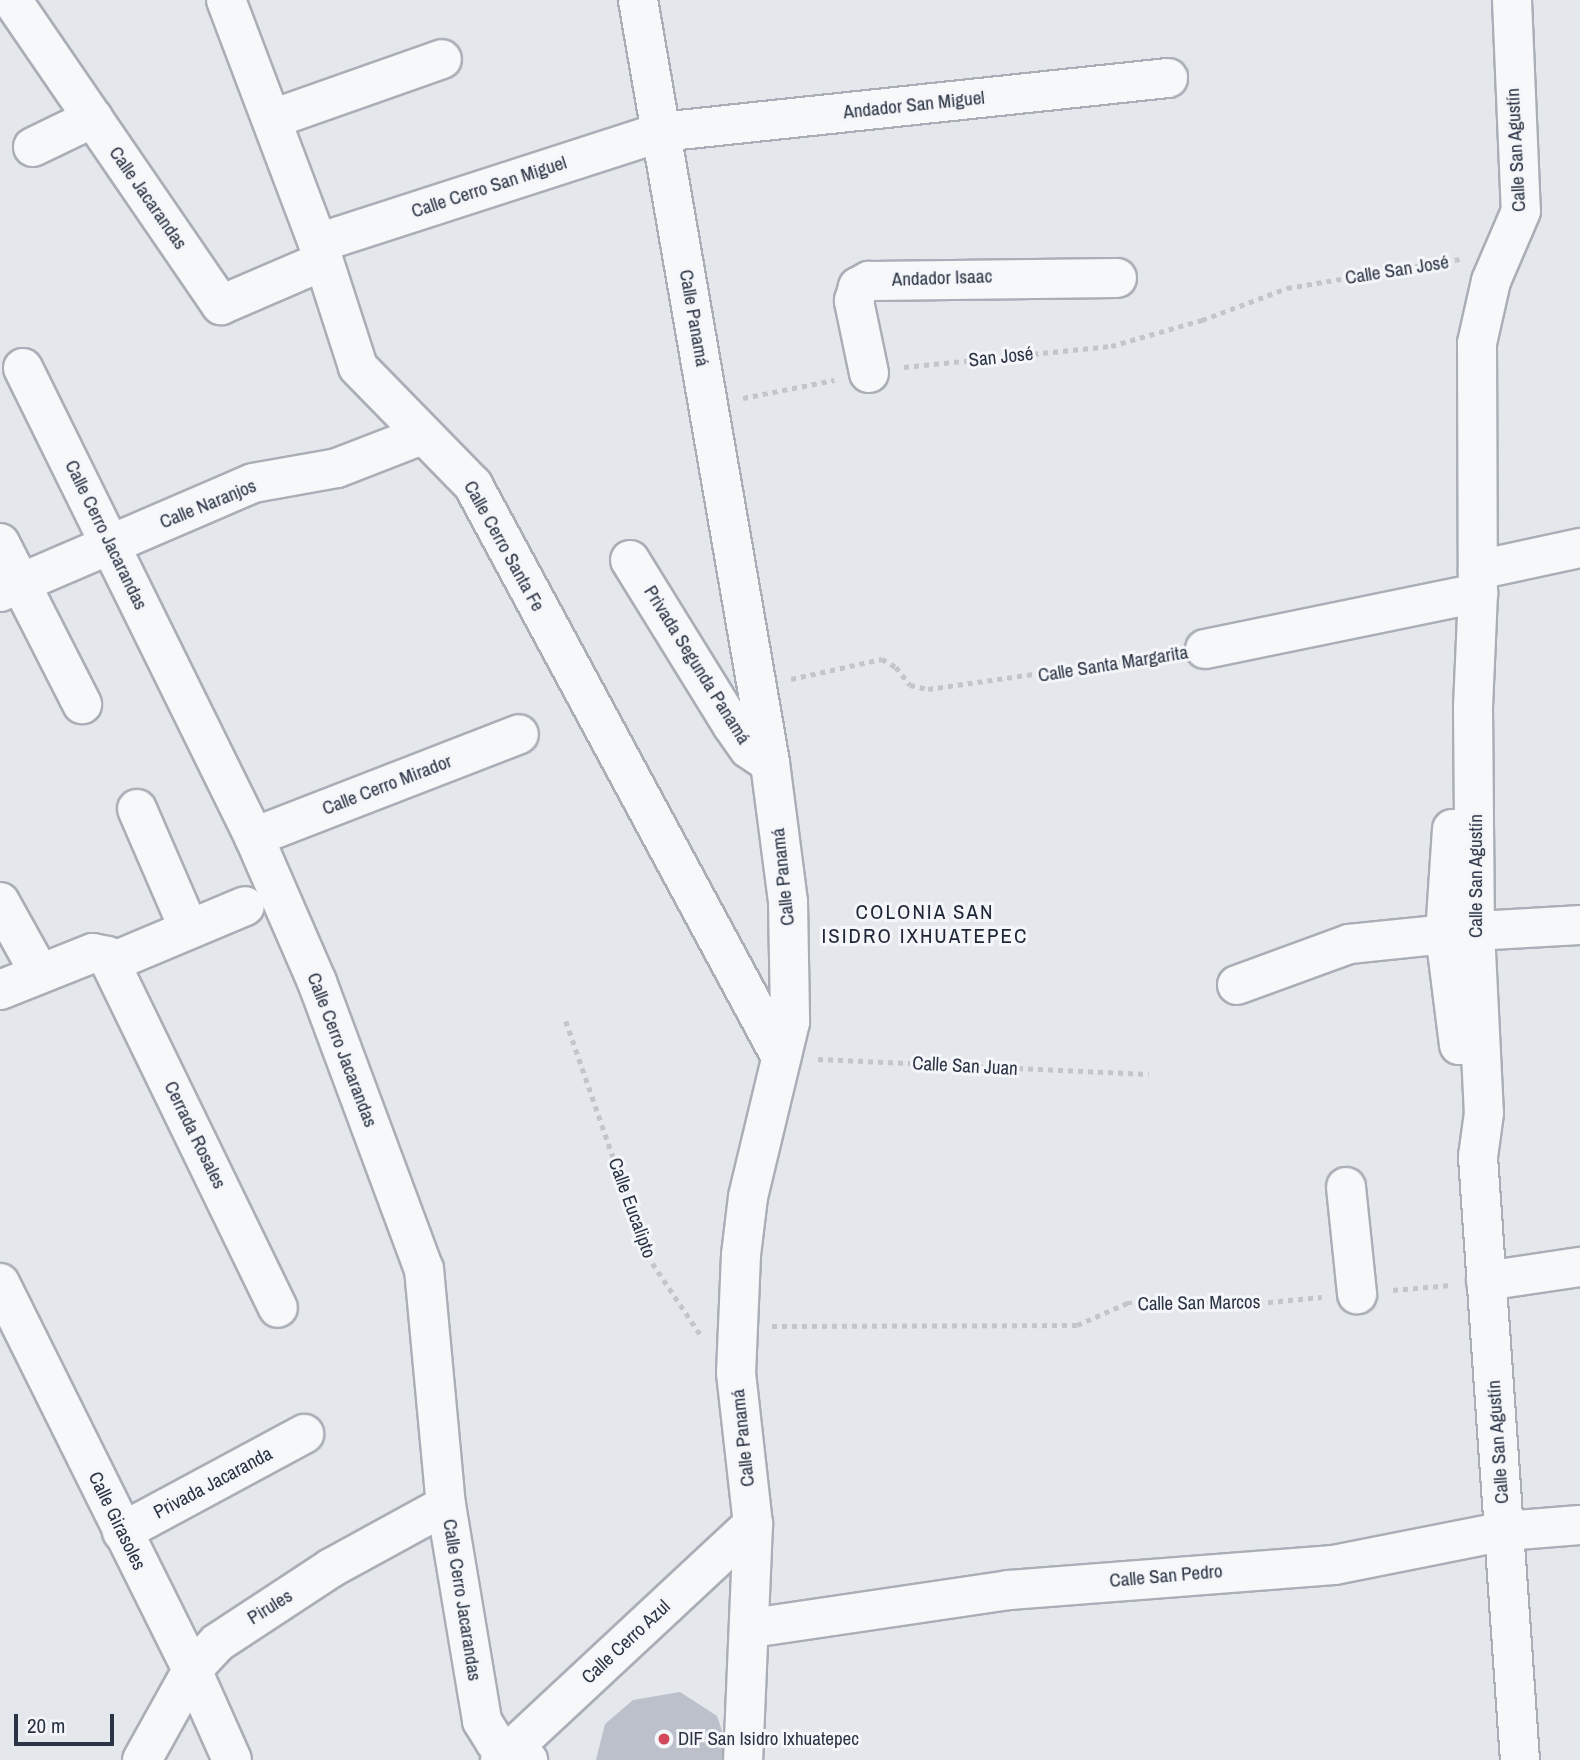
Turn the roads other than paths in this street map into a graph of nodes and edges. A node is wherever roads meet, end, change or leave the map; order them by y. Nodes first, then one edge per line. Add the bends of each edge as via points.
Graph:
1 (12, 0) edge
2 (226, 0) edge
3 (638, 0) edge
4 (1512, 0) edge
5 (442, 59) dead end
6 (1168, 78) dead end
7 (93, 118) junction
8 (272, 119) junction
9 (661, 132) junction
10 (33, 147) dead end
11 (320, 252) junction
12 (1117, 278) dead end
13 (23, 368) dead end
14 (869, 373) road end
15 (422, 435) junction
16 (0, 543) edge
17 (111, 544) junction
18 (1580, 548) edge
19 (630, 560) dead end
20 (1478, 581) junction
21 (10, 587) edge
22 (1205, 649) road end
23 (82, 704) dead end
24 (519, 733) dead end
25 (770, 763) junction
26 (136, 809) dead end
27 (254, 837) junction
28 (0, 902) edge
29 (245, 906) dead end
30 (1562, 927) edge
31 (189, 929) junction
32 (1460, 932) junction
33 (112, 962) junction
34 (40, 974) junction
35 (1237, 985) dead end
36 (0, 990) edge
37 (781, 1057) junction
38 (1346, 1187) dead end
39 (1580, 1267) edge
40 (1486, 1281) junction
41 (0, 1283) edge
42 (1357, 1294) road end
43 (278, 1308) dead end
44 (304, 1434) dead end
45 (446, 1505) junction
46 (753, 1524) junction
47 (1580, 1525) edge
48 (1505, 1531) junction
49 (122, 1532) junction
50 (752, 1628) junction
51 (192, 1670) junction
52 (513, 1757) edge
53 (142, 1760) edge
54 (232, 1760) edge
55 (743, 1760) edge
56 (1520, 1760) edge

1 - 7 street, Calle Jacarandas
2 - 8 street, Calle Cerro Santa Fe
3 - 9 street, Calle Panamá
4 - 20 street, Calle San Agustín via 1521,211 1491,281 1477,343
5 - 8 street
6 - 9 street, Andador San Miguel
7 - 10 street
7 - 11 street, Calle Jacarandas via 221,305
8 - 11 street, Calle Cerro Santa Fe
9 - 11 street, Calle Cerro San Miguel
9 - 25 street, Calle Panamá
11 - 15 street, Calle Cerro Santa Fe via 358,367
12 - 14 street, Andador Isaac via 869,281 858,287 854,301
13 - 17 street, Calle Cerro Jacarandas
15 - 17 street, Calle Naranjos via 337,468 253,483
15 - 37 street, Calle Cerro Santa Fe via 473,485
16 - 21 street
17 - 21 street, Calle Naranjos
17 - 27 street, Calle Cerro Jacarandas
18 - 20 street, Calle Santa Margarita via 1529,558
19 - 25 street, Privada Segunda Panamá via 732,725 749,749
20 - 22 street, Calle Santa Margarita
20 - 32 street, Calle San Agustín
21 - 23 street
24 - 27 street, Calle Cerro Mirador
25 - 37 street, Calle Panamá via 788,902 792,986
26 - 31 street
27 - 45 street, Calle Cerro Jacarandas via 317,982 424,1269
28 - 34 street
29 - 31 street
30 - 32 street
31 - 33 street
32 - 35 street via 1349,943
32 - 40 street, Calle San Agustín via 1484,1113 1478,1157
33 - 34 street via 93,953
33 - 43 street, Cerrada Rosales
34 - 36 street
37 - 46 street, Calle Panamá via 748,1197 737,1326 736,1373
38 - 42 street
39 - 40 street
40 - 48 street, Calle San Agustín
41 - 49 street, Calle Girasoles
44 - 49 street, Privada Jacaranda
45 - 51 street, Pirules via 331,1568 239,1627
45 - 52 street, Calle Cerro Jacarandas via 482,1721 495,1742
46 - 50 street, Calle Panamá
46 - 52 street, Calle Cerro Azul via 622,1646
47 - 48 street, Calle San Pedro
48 - 50 street, Calle San Pedro via 1334,1565 1009,1590
48 - 56 street, Calle San Agustín
49 - 51 street, Calle Girasoles
50 - 55 street, Calle Panamá
51 - 53 street, Pirules
51 - 54 street, Calle Girasoles

